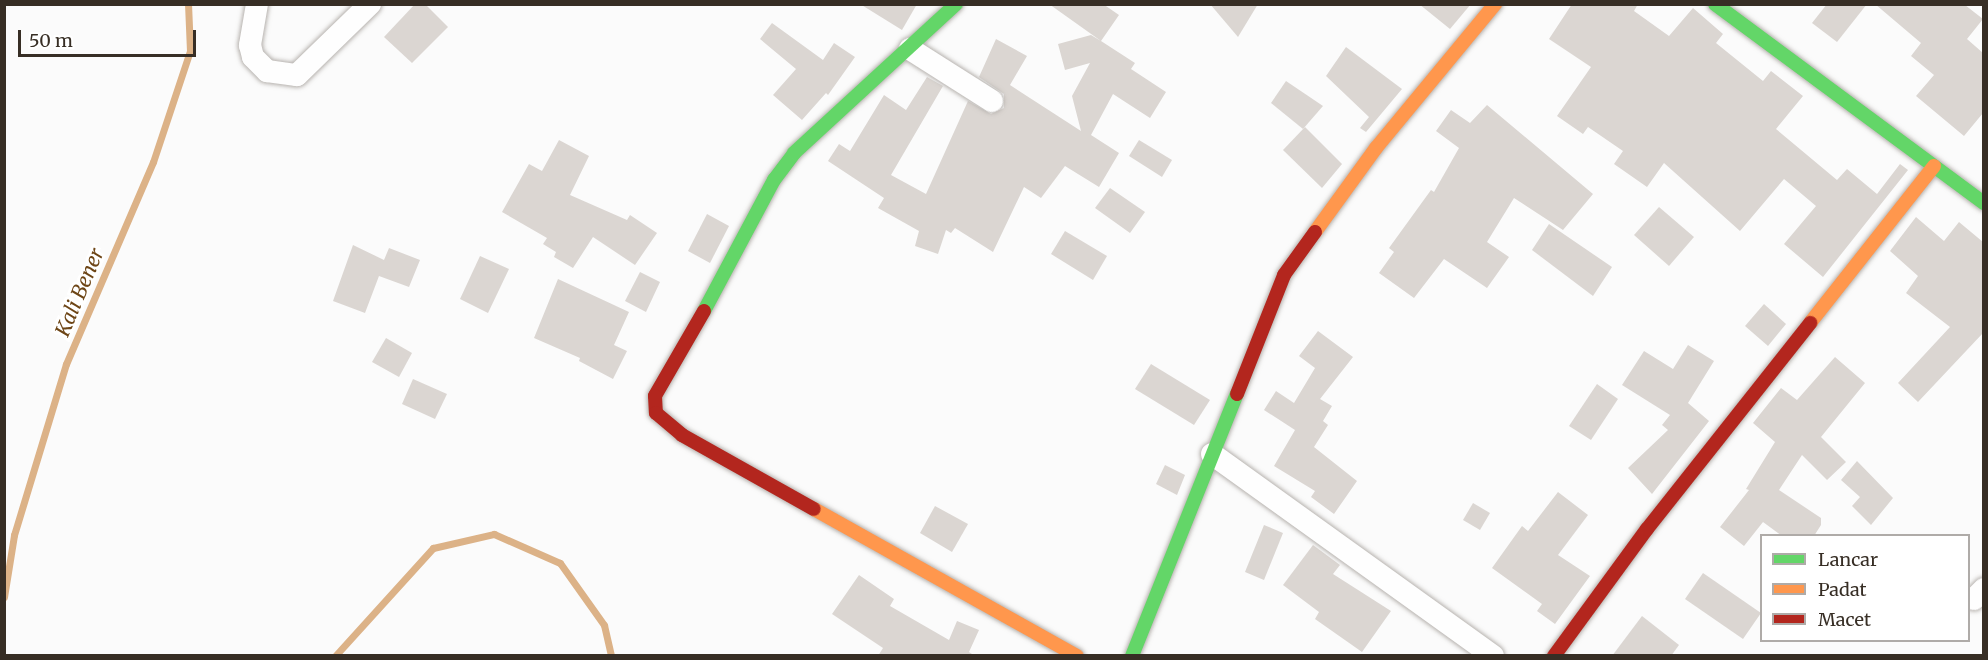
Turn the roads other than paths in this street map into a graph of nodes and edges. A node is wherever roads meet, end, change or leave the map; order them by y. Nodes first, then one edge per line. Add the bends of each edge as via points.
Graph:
1 (257, 4) edge
2 (370, 4) edge
3 (956, 4) edge
4 (1495, 4) edge
5 (1715, 4) edge
6 (910, 49) junction
7 (992, 101) dead end
8 (1934, 166) junction
9 (1983, 203) edge
10 (1212, 454) junction
11 (1077, 656) edge
12 (1132, 656) edge
13 (1493, 656) edge
14 (1554, 656) edge

1 - 2 street via 250,45 253,57 267,71 287,75 297,75
3 - 6 main road
4 - 10 main road via 1376,148 1284,275
5 - 8 main road
6 - 7 street
6 - 11 main road via 794,153 774,180 655,396 656,412 682,435
8 - 9 main road
8 - 14 main road via 1654,520
10 - 12 main road
10 - 13 street

